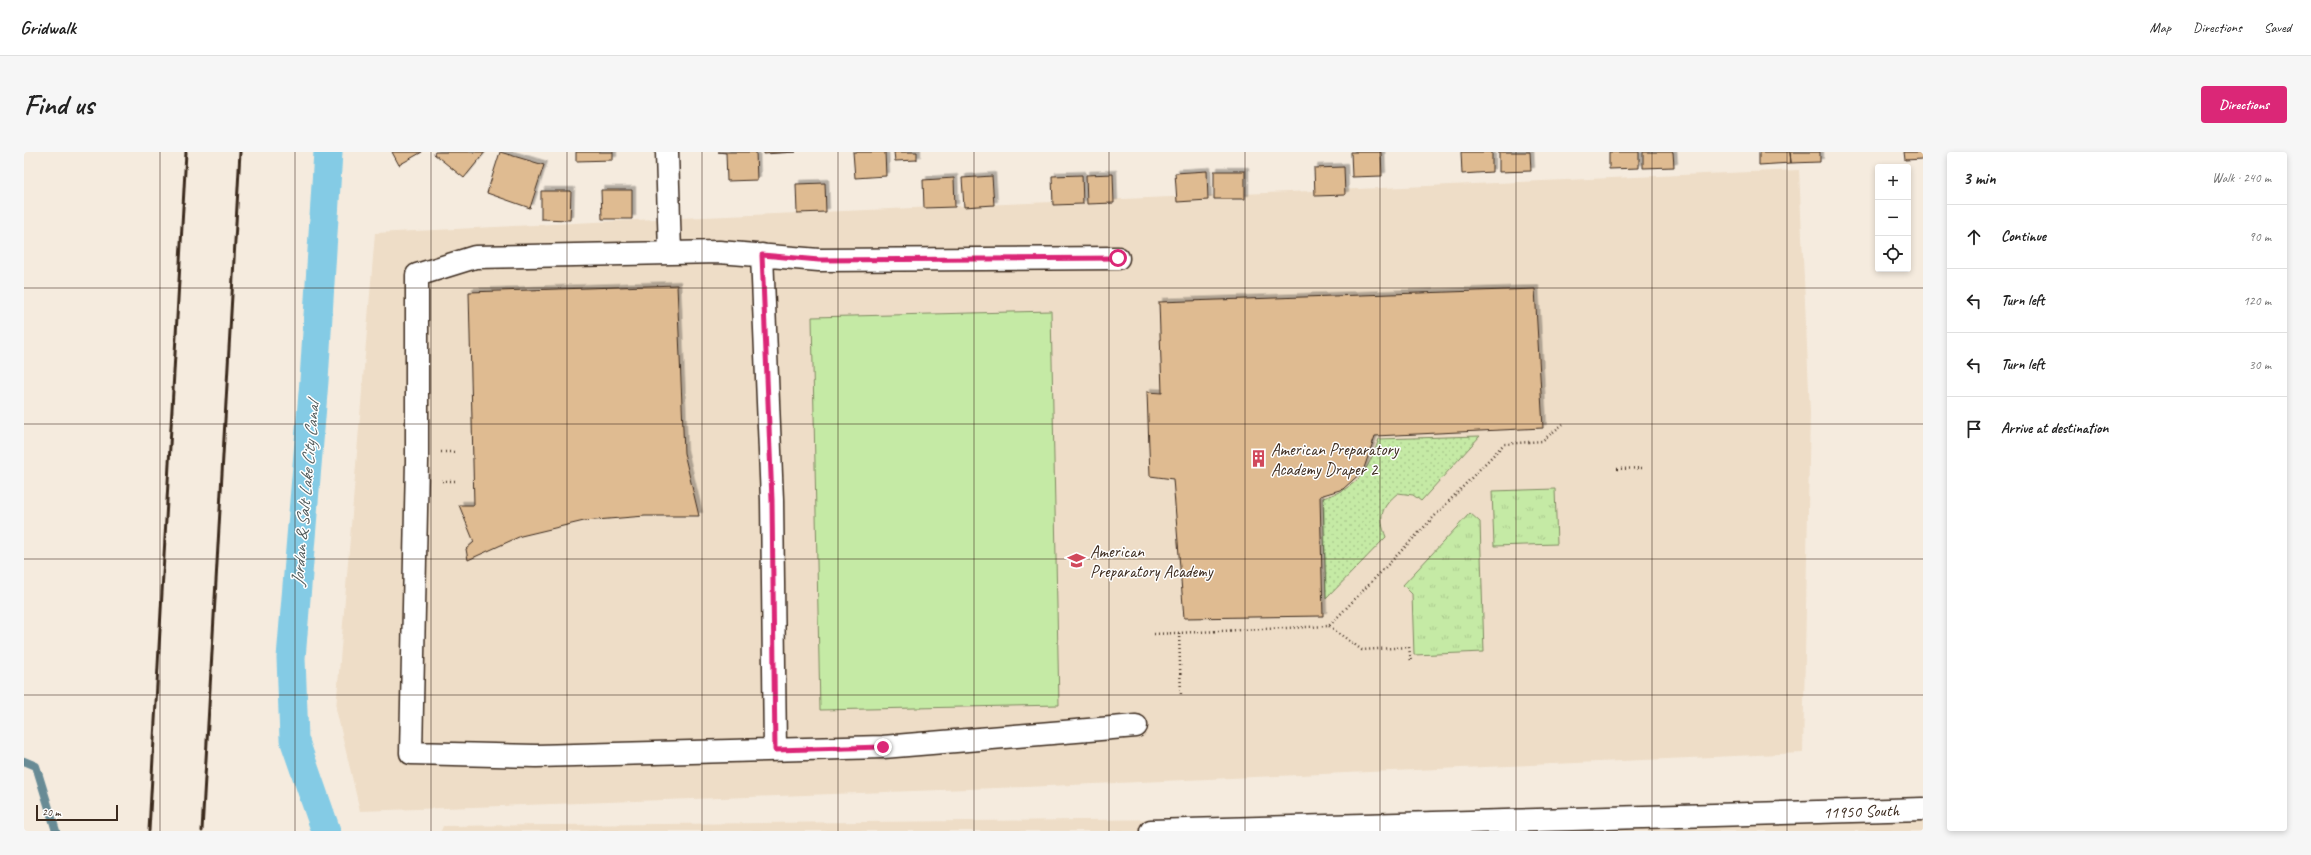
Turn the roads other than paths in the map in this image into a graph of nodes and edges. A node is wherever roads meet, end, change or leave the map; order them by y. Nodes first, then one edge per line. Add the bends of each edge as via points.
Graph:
1 (667, 152) edge
2 (670, 253) junction
3 (762, 255) junction
4 (1118, 258) dead end
5 (1136, 726) dead end
6 (775, 750) junction
7 (1923, 809) edge
8 (1779, 822) edge
9 (1270, 829) edge
10 (1151, 831) edge

1 - 2 street
2 - 3 street via 719,252
2 - 6 street via 474,257 417,275 417,461 410,753 536,756
3 - 4 street via 819,260
3 - 6 street via 772,500
5 - 6 street via 883,747
7 - 8 street, 11950 South
8 - 9 street, 11950 South
9 - 10 street, 11950 South

